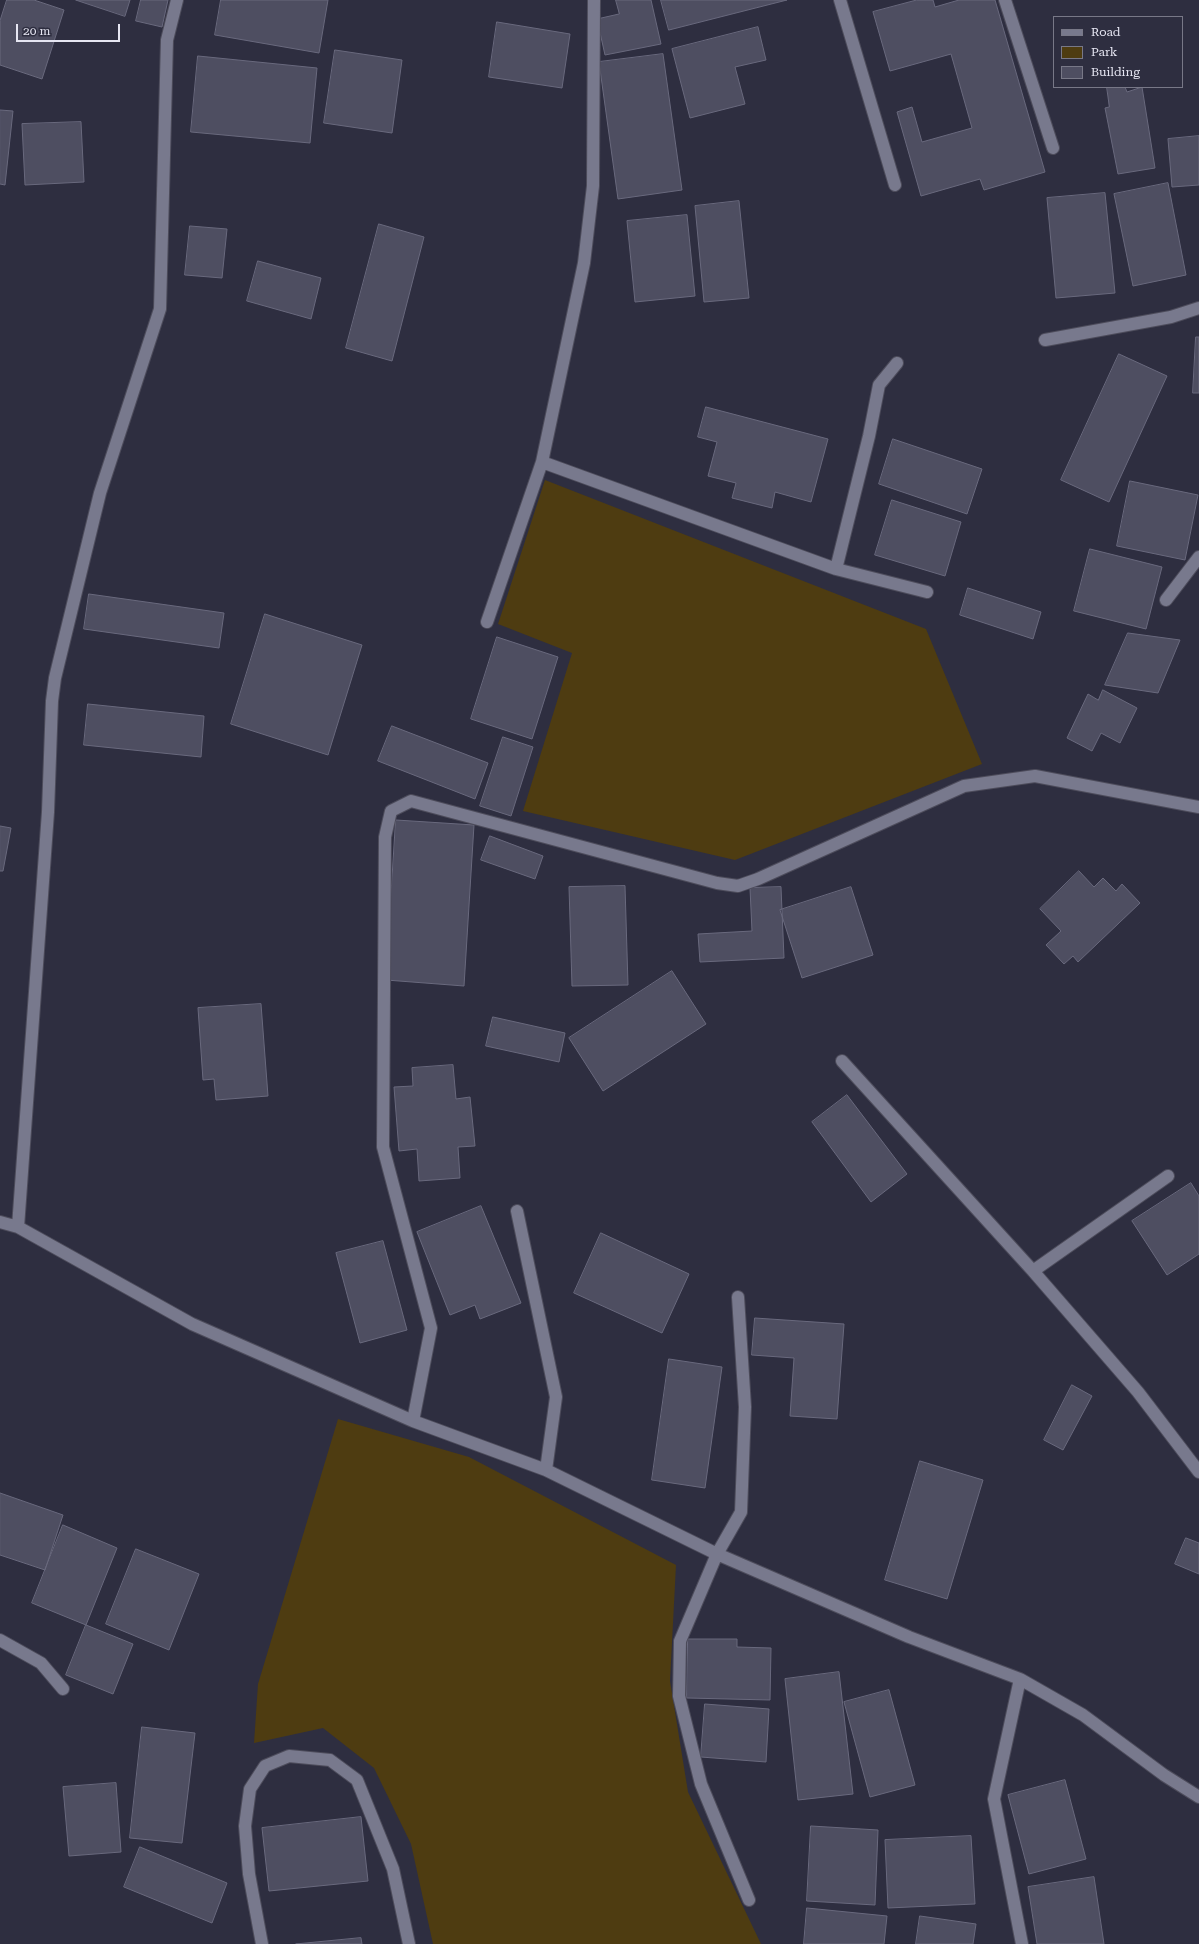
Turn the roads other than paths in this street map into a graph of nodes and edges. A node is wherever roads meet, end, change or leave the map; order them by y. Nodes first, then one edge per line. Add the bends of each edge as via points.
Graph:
1 (177, 0) edge
2 (594, 0) edge
3 (840, 0) edge
4 (1005, 0) edge
5 (1053, 148) dead end
6 (895, 185) dead end
7 (1199, 308) edge
8 (1044, 340) dead end
9 (897, 363) dead end
10 (542, 462) junction
11 (1199, 557) edge
12 (836, 569) junction
13 (927, 592) dead end
14 (1166, 600) dead end
15 (487, 622) dead end
16 (1199, 807) edge
17 (842, 1061) dead end
18 (1168, 1176) dead end
19 (517, 1211) dead end
20 (0, 1222) edge
21 (18, 1227) junction
22 (1033, 1271) junction
23 (738, 1297) dead end
24 (413, 1421) junction
25 (546, 1470) junction
26 (1199, 1472) edge
27 (717, 1554) junction
28 (0, 1640) edge
29 (1020, 1679) junction
30 (63, 1689) dead end
31 (1199, 1797) edge
32 (749, 1900) dead end
33 (262, 1944) edge
34 (409, 1944) edge
35 (1022, 1944) edge

1 - 21 street via 167,40 160,309 100,493 55,678 52,701 47,819
2 - 10 street via 593,186 584,262
3 - 6 street
4 - 5 street
7 - 8 street via 1171,316
9 - 12 street via 879,385
10 - 12 street
10 - 15 street
11 - 14 street
12 - 13 street
16 - 24 street via 1036,776 964,786 738,886 717,883 411,801 391,811 385,837 383,1147 431,1328
17 - 22 street
18 - 22 street
19 - 25 street via 556,1397
20 - 21 street
21 - 24 street via 192,1324
22 - 26 street via 1138,1392
23 - 27 street via 745,1407 741,1512
24 - 25 street
25 - 27 street
27 - 29 street via 908,1637
27 - 32 street via 680,1641 679,1696 701,1784
28 - 30 street via 41,1663
29 - 31 street via 1083,1715 1164,1775
29 - 35 street via 994,1799
33 - 34 street via 249,1874 246,1832 250,1789 265,1766 289,1756 330,1760 357,1780 393,1869

